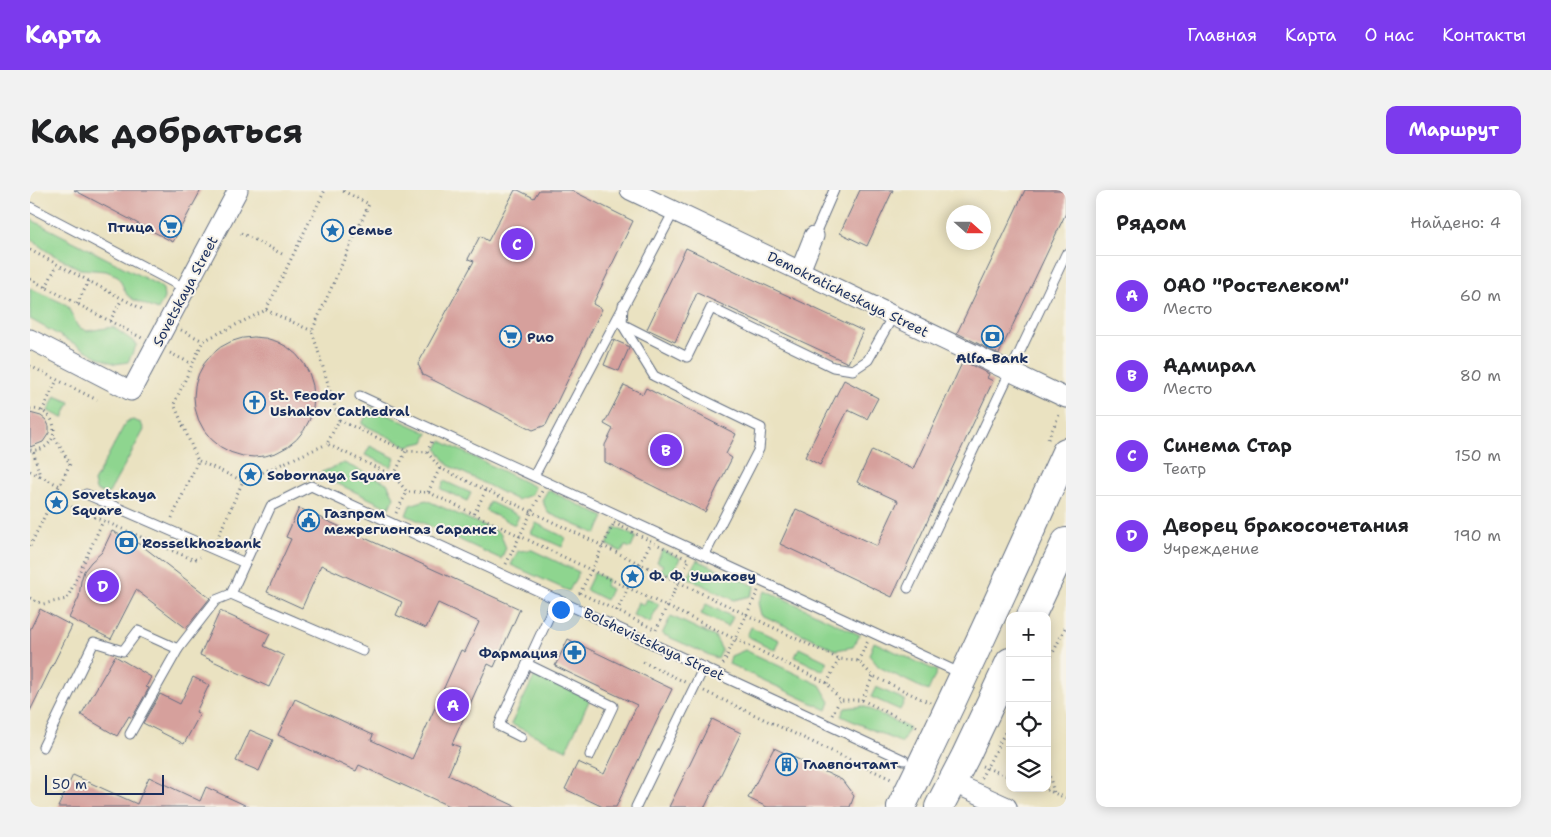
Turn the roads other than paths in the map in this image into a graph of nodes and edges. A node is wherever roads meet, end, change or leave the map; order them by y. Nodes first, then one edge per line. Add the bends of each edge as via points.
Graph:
1 (238, 190) edge
2 (630, 190) edge
3 (834, 190) edge
4 (30, 207) edge
5 (674, 211) junction
6 (814, 236) joint
7 (1066, 254) edge
8 (800, 271) junction
9 (186, 289) junction
10 (623, 305) junction
11 (892, 316) junction
12 (622, 324) junction
13 (30, 339) edge
14 (1011, 372) junction
15 (360, 396) dead end
16 (1066, 398) edge
17 (1066, 452) edge
18 (534, 476) junction
19 (86, 494) dead end
20 (1066, 542) edge
21 (705, 554) junction
22 (244, 563) junction
23 (908, 588) dead end
24 (232, 594) junction
25 (557, 599) junction
26 (1033, 612) edge
27 (178, 649) junction
28 (363, 651) dead end
29 (527, 664) junction
30 (704, 667) junction
31 (1006, 673) edge
32 (965, 675) junction
33 (130, 734) dead end
34 (521, 737) dead end
35 (42, 747) dead end
36 (590, 755) dead end
37 (909, 781) edge
38 (963, 787) junction
39 (636, 807) edge
40 (939, 807) edge
41 (1007, 807) edge

1 - 9 street, Sovetskaya Street
2 - 5 street, Demokraticheskaya Street
3 - 6 lane
4 - 9 lane
5 - 8 street, Demokraticheskaya Street
5 - 10 lane
6 - 8 street
7 - 14 lane
8 - 11 street, Demokraticheskaya Street
9 - 13 street, Sovetskaya Street via 131,391
10 - 12 lane
10 - 18 lane
11 - 12 lane via 868,360 853,370 833,367 711,308 687,357
11 - 14 street, Demokraticheskaya Street
12 - 21 lane via 654,376 761,428 759,449
14 - 16 street, Demokraticheskaya Street
14 - 23 lane
15 - 18 lane
17 - 32 main road
18 - 21 lane
19 - 22 lane
20 - 26 main road
21 - 32 lane
22 - 24 lane
22 - 25 lane, Bolshevistskaya Street via 271,506 311,486
24 - 27 lane via 216,600
24 - 28 lane
25 - 29 lane
25 - 30 lane, Bolshevistskaya Street
27 - 33 lane
27 - 35 lane via 138,631 123,651 94,642
29 - 34 lane via 499,726
29 - 36 lane via 613,706
30 - 37 lane, Bolshevistskaya Street via 827,724
30 - 39 lane
31 - 38 main road
32 - 37 main road via 934,740
37 - 38 main road, Bolshevistskaya Street
38 - 40 main road
38 - 41 street, Bolshevistskaya Street

